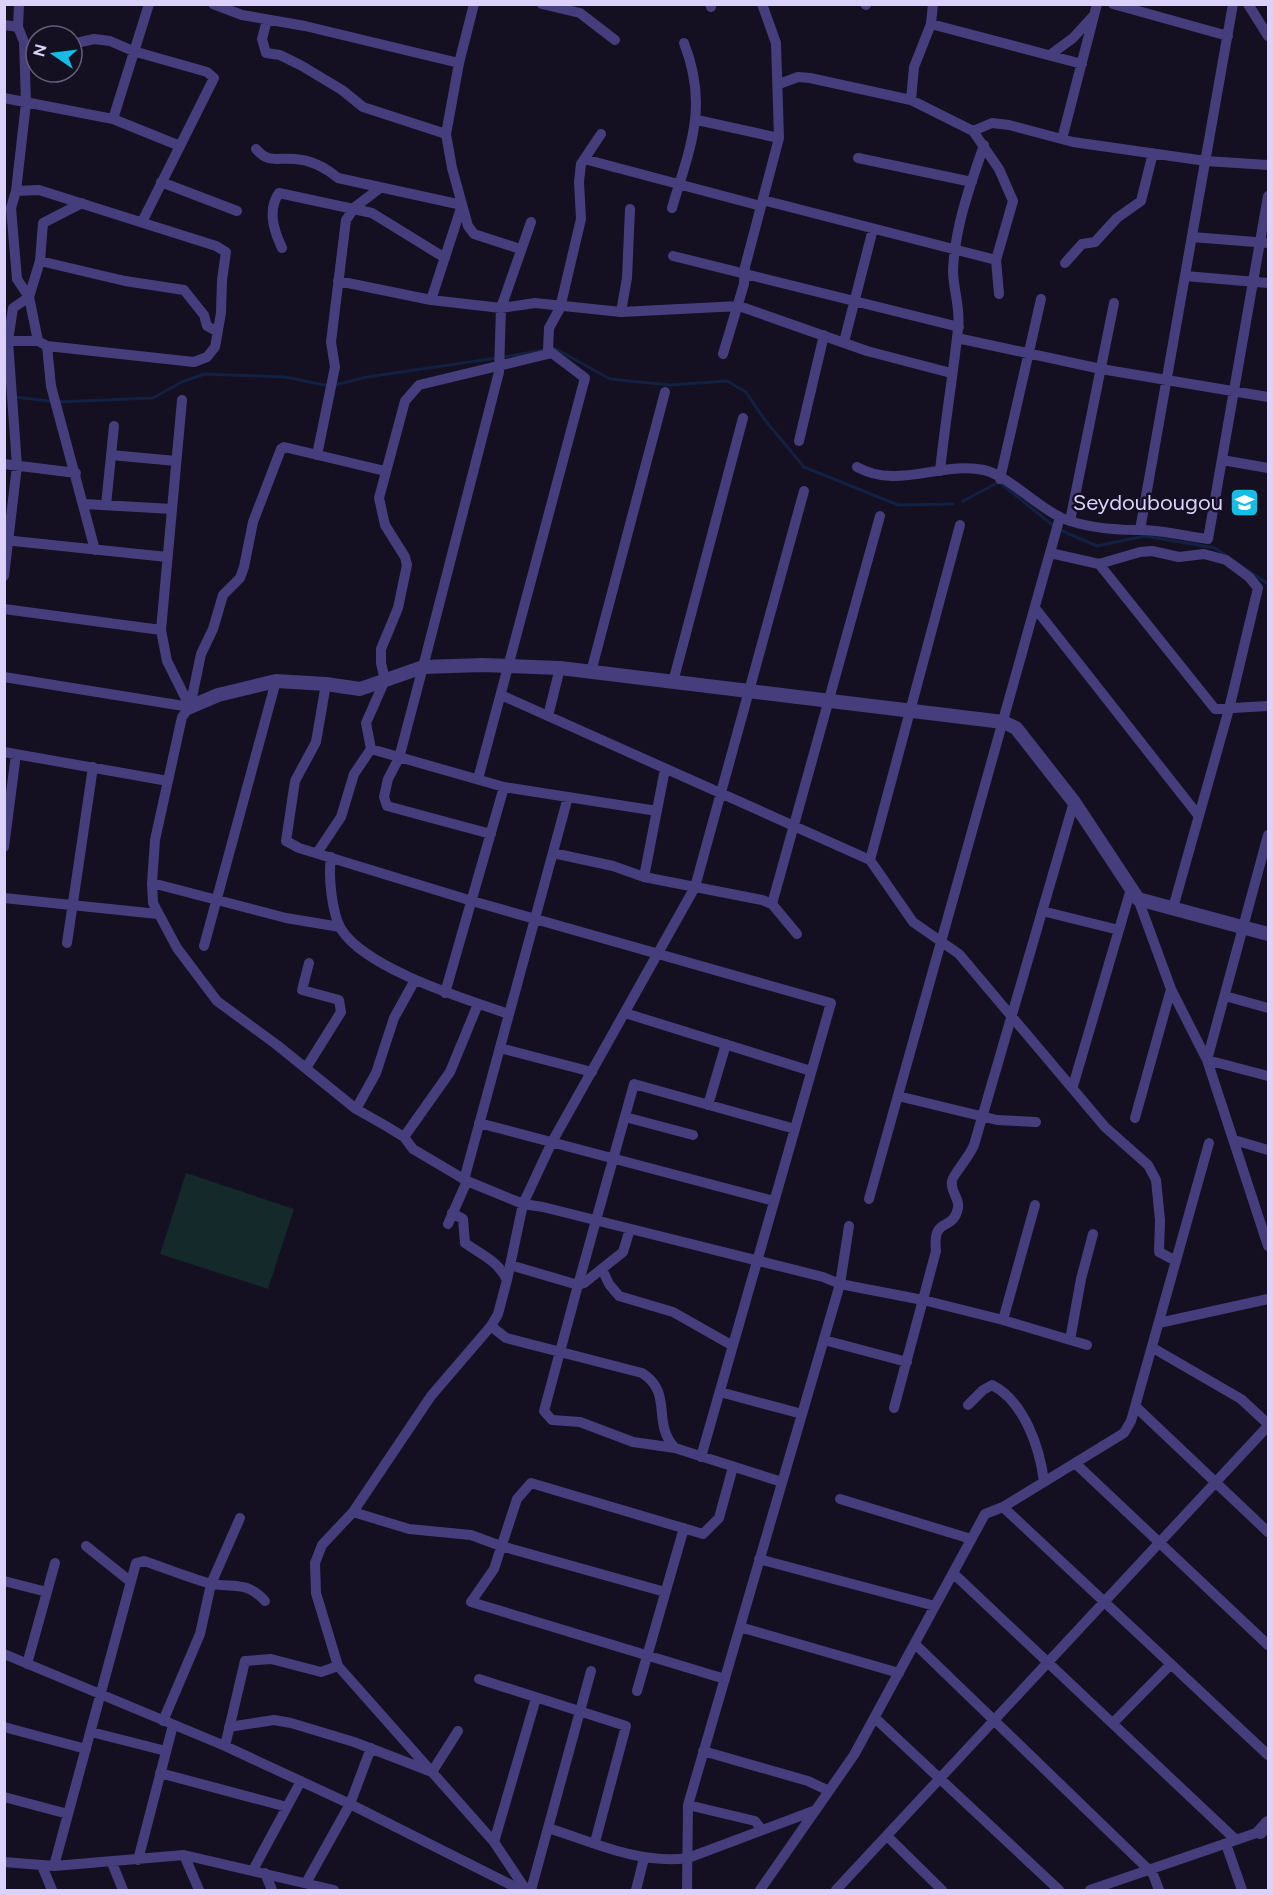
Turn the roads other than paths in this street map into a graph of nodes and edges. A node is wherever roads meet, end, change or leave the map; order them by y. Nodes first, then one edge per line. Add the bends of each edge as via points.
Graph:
1 (19, 4) edge
2 (149, 4) edge
3 (213, 4) edge
4 (474, 4) edge
5 (542, 4) edge
6 (762, 4) edge
7 (933, 4) edge
8 (1113, 4) edge
9 (1233, 4) edge
10 (1248, 4) edge
11 (1096, 9) edge
12 (267, 20) junction
13 (931, 24) junction
14 (4, 25) edge
15 (18, 27) junction
16 (1267, 32) edge
17 (1228, 36) junction
18 (615, 40) dead end
19 (84, 41) edge
20 (24, 42) edge
21 (684, 43) dead end
22 (133, 51) junction
23 (1050, 55) junction
24 (459, 63) junction
25 (1082, 64) junction
26 (25, 84) edge
27 (779, 84) junction
28 (4, 98) edge
29 (911, 100) junction
30 (26, 103) junction
31 (113, 119) junction
32 (698, 120) junction
33 (973, 131) junction
34 (446, 135) junction
35 (602, 135) dead end
36 (778, 138) junction
37 (1062, 139) junction
38 (984, 145) junction
39 (180, 146) junction
40 (255, 149) dead end
41 (1153, 153) junction
42 (858, 158) dead end
43 (584, 159) junction
44 (1206, 161) junction
45 (1269, 165) edge
46 (161, 182) junction
47 (972, 182) junction
48 (679, 184) junction
49 (380, 188) junction
50 (16, 191) junction
51 (1269, 196) edge
52 (82, 202) junction
53 (762, 203) junction
54 (8, 204) edge
55 (462, 205) junction
56 (355, 207) junction
57 (672, 208) dead end
58 (630, 209) dead end
59 (237, 211) dead end
60 (141, 222) junction
61 (531, 222) dead end
62 (873, 229) junction
63 (1192, 237) junction
64 (1264, 243) edge
65 (282, 248) dead end
66 (520, 249) junction
67 (955, 250) junction
68 (673, 256) dead end
69 (445, 258) junction
70 (996, 260) junction
71 (40, 261) junction
72 (1065, 263) dead end
73 (745, 274) junction
74 (1185, 276) junction
75 (338, 281) junction
76 (1253, 282) junction
77 (1269, 283) edge
78 (999, 294) dead end
79 (30, 297) junction
80 (1041, 299) dead end
81 (431, 300) junction
82 (855, 301) junction
83 (1114, 303) dead end
84 (739, 306) junction
85 (501, 308) junction
86 (560, 308) junction
87 (621, 312) junction
88 (216, 331) junction
89 (958, 332) junction
90 (824, 335) junction
91 (6, 341) edge
92 (844, 342) junction
93 (43, 344) junction
94 (552, 353) junction
95 (1028, 353) junction
96 (723, 354) dead end
97 (499, 367) junction
98 (1101, 369) junction
99 (951, 373) junction
100 (1167, 380) junction
101 (665, 392) dead end
102 (1234, 392) junction
103 (1269, 397) edge
104 (182, 400) dead end
105 (743, 418) dead end
106 (114, 426) dead end
107 (799, 441) dead end
108 (111, 455) junction
109 (317, 455) junction
110 (176, 460) junction
111 (1222, 460) junction
112 (4, 464) edge
113 (17, 466) junction
114 (857, 467) dead end
115 (1269, 468) edge
116 (385, 471) junction
117 (940, 471) junction
118 (76, 473) junction
119 (1000, 479) junction
120 (804, 491) dead end
121 (84, 504) junction
122 (106, 505) junction
123 (172, 509) junction
124 (880, 516) dead end
125 (1065, 519) junction
126 (960, 525) dead end
127 (1140, 530) junction
128 (7, 540) edge
129 (95, 550) junction
130 (1050, 553) junction
131 (167, 558) junction
132 (1100, 564) junction
133 (4, 576) edge
134 (1035, 608) junction
135 (4, 609) edge
136 (161, 630) junction
137 (508, 666) junction
138 (423, 667) junction
139 (560, 668) junction
140 (591, 672) junction
141 (4, 677) edge
142 (385, 680) junction
143 (276, 681) junction
144 (673, 682) junction
145 (326, 684) junction
146 (749, 691) junction
147 (501, 695) junction
148 (829, 701) junction
149 (1269, 706) edge
150 (190, 707) junction
151 (1229, 709) junction
152 (910, 711) junction
153 (548, 716) junction
154 (1003, 722) junction
155 (371, 749) junction
156 (10, 753) edge
157 (399, 758) junction
158 (93, 767) junction
159 (665, 769) junction
160 (478, 779) junction
161 (168, 781) junction
162 (504, 787) junction
163 (721, 793) junction
164 (568, 797) junction
165 (1074, 802) junction
166 (657, 811) junction
167 (6, 815) edge
168 (1198, 815) junction
169 (794, 826) junction
170 (491, 834) junction
171 (1268, 842) edge
172 (4, 847) edge
173 (317, 853) junction
174 (553, 853) junction
175 (331, 857) junction
176 (870, 860) junction
177 (644, 877) junction
178 (152, 884) junction
179 (695, 887) junction
180 (1135, 894) junction
181 (4, 898) edge
182 (217, 900) junction
183 (471, 901) junction
184 (772, 904) junction
185 (72, 905) junction
186 (1173, 908) junction
187 (1042, 910) junction
188 (158, 914) junction
189 (535, 918) junction
190 (340, 927) junction
191 (1243, 927) junction
192 (1119, 930) junction
193 (796, 934) dead end
194 (1269, 934) edge
195 (941, 941) junction
196 (67, 943) dead end
197 (204, 946) dead end
198 (657, 952) junction
199 (309, 963) dead end
200 (415, 980) junction
201 (1171, 989) junction
202 (445, 993) junction
203 (1225, 996) junction
204 (478, 1004) junction
205 (1269, 1008) edge
206 (625, 1013) junction
207 (509, 1014) junction
208 (1011, 1014) junction
209 (726, 1044) junction
210 (500, 1048) junction
211 (1207, 1060) junction
212 (306, 1068) junction
213 (811, 1071) junction
214 (592, 1072) junction
215 (1269, 1076) edge
216 (1073, 1086) junction
217 (898, 1096) junction
218 (708, 1105) junction
219 (356, 1109) junction
220 (625, 1117) junction
221 (981, 1117) junction
222 (1135, 1118) dead end
223 (1036, 1122) dead end
224 (479, 1123) junction
225 (795, 1129) junction
226 (693, 1135) dead end
227 (404, 1137) junction
228 (1234, 1140) junction
229 (552, 1142) junction
230 (1209, 1143) dead end
231 (1269, 1149) edge
232 (614, 1158) junction
233 (465, 1180) junction
234 (869, 1199) dead end
235 (774, 1200) junction
236 (523, 1204) junction
237 (1035, 1204) dead end
238 (596, 1220) junction
239 (849, 1226) dead end
240 (630, 1229) junction
241 (1093, 1234) dead end
242 (1269, 1246) edge
243 (757, 1260) junction
244 (1176, 1261) junction
245 (510, 1265) junction
246 (602, 1269) junction
247 (507, 1280) junction
248 (840, 1284) junction
249 (578, 1285) junction
250 (1269, 1299) edge
251 (923, 1300) junction
252 (1003, 1320) junction
253 (1159, 1323) junction
254 (491, 1326) junction
255 (1070, 1340) junction
256 (824, 1341) junction
257 (1087, 1345) dead end
258 (733, 1346) junction
259 (1153, 1347) junction
260 (560, 1351) junction
261 (907, 1362) junction
262 (720, 1392) junction
263 (968, 1405) dead end
264 (1136, 1407) junction
265 (894, 1408) dead end
266 (802, 1414) junction
267 (1269, 1425) edge
268 (675, 1448) junction
269 (701, 1457) junction
270 (1075, 1463) junction
271 (733, 1467) junction
272 (782, 1482) junction
273 (1044, 1482) junction
274 (1217, 1482) junction
275 (840, 1499) dead end
276 (1003, 1507) junction
277 (353, 1512) junction
278 (240, 1518) dead end
279 (684, 1528) junction
280 (1269, 1532) edge
281 (971, 1539) junction
282 (1160, 1543) junction
283 (86, 1546) dead end
284 (501, 1546) junction
285 (759, 1560) junction
286 (55, 1563) dead end
287 (953, 1573) junction
288 (4, 1581) edge
289 (131, 1582) junction
290 (211, 1584) junction
291 (47, 1592) junction
292 (665, 1592) junction
293 (265, 1601) dead end
294 (1104, 1603) junction
295 (935, 1606) junction
296 (740, 1627) junction
297 (915, 1644) junction
298 (1269, 1645) edge
299 (4, 1654) edge
300 (647, 1656) junction
301 (1048, 1663) junction
302 (27, 1664) junction
303 (1171, 1664) junction
304 (338, 1666) junction
305 (591, 1671) dead end
306 (899, 1673) junction
307 (479, 1679) dead end
308 (724, 1679) junction
309 (637, 1691) dead end
310 (101, 1696) junction
311 (536, 1698) junction
312 (579, 1712) junction
313 (874, 1718) junction
314 (995, 1720) junction
315 (168, 1723) junction
316 (1113, 1723) junction
317 (4, 1727) edge
318 (229, 1727) junction
319 (458, 1731) dead end
320 (91, 1732) junction
321 (225, 1746) junction
322 (371, 1748) junction
323 (86, 1749) junction
324 (166, 1751) junction
325 (703, 1751) junction
326 (1269, 1755) edge
327 (432, 1772) junction
328 (160, 1773) junction
329 (941, 1778) junction
330 (301, 1781) junction
331 (829, 1791) junction
332 (4, 1797) edge
333 (350, 1804) junction
334 (688, 1804) junction
335 (287, 1807) junction
336 (816, 1810) junction
337 (68, 1814) junction
338 (548, 1827) junction
339 (1266, 1828) edge
340 (762, 1830) junction
341 (887, 1836) junction
342 (494, 1842) junction
343 (595, 1842) junction
344 (1231, 1842) junction
345 (184, 1855) junction
346 (644, 1858) junction
347 (688, 1858) junction
348 (138, 1860) junction
349 (4, 1862) edge
350 (112, 1863) junction
351 (42, 1866) junction
352 (54, 1866) junction
353 (253, 1870) junction
354 (1150, 1870) junction
355 (265, 1873) junction
356 (306, 1883) junction
357 (52, 1890) edge
358 (123, 1890) edge
359 (199, 1890) edge
360 (272, 1890) edge
361 (334, 1890) edge
362 (520, 1890) edge
363 (529, 1890) edge
364 (636, 1890) edge
365 (687, 1890) edge
366 (759, 1890) edge
367 (836, 1890) edge
368 (942, 1890) edge
369 (1059, 1890) edge
370 (1092, 1890) edge
371 (1159, 1890) edge
372 (1242, 1890) edge

1 - 15 street
2 - 22 street
3 - 12 street
4 - 24 street
5 - 18 street via 580,13
6 - 27 street via 776,43
7 - 13 street
8 - 17 street
9 - 17 street
10 - 16 street
11 - 23 street via 1073,38
11 - 25 street
12 - 24 street
12 - 34 street via 262,39 266,53 302,66 363,107
13 - 23 street
13 - 29 street via 914,67
14 - 15 street
15 - 20 street
17 - 44 street
19 - 22 street via 110,41
21 - 32 street via 694,76
22 - 31 street
22 - 39 street via 207,72 214,78
23 - 25 street
24 - 34 street
25 - 37 street
26 - 30 street
27 - 29 street via 798,77 810,78
27 - 36 street
28 - 30 street
29 - 33 street
30 - 31 street
30 - 50 street
31 - 39 street
32 - 36 street
32 - 48 street
33 - 37 street via 992,123
33 - 38 street
34 - 55 street
35 - 43 street
36 - 53 street
37 - 41 street
38 - 47 street
38 - 70 street via 1013,201
39 - 46 street
40 - 49 street via 263,158 308,162 326,168 338,178
41 - 44 street
41 - 72 street via 1141,201 1117,218 1095,242 1082,244
42 - 47 street
43 - 48 street
43 - 86 street via 579,182 581,219
44 - 45 street
44 - 63 street
46 - 59 street
46 - 60 street
47 - 67 street
48 - 53 street
48 - 57 street
49 - 55 street
49 - 56 street
50 - 52 street via 39,190
50 - 54 street
51 - 64 street
52 - 60 street
52 - 71 street via 43,223
53 - 62 street
53 - 73 street
54 - 79 street via 17,279
55 - 66 street via 474,234
55 - 69 street
56 - 65 street via 279,193 273,223
56 - 69 street via 372,213
56 - 75 street via 346,220
58 - 87 street via 627,278
60 - 88 street via 226,252
61 - 66 street
62 - 67 street
62 - 82 street
63 - 64 street
63 - 74 street
64 - 76 street
66 - 85 street
67 - 70 street
67 - 89 street
68 - 73 street
69 - 81 street
70 - 78 street
71 - 79 street
71 - 88 street via 184,290 204,315 207,326
73 - 82 street
73 - 84 street
74 - 76 street
74 - 100 street
75 - 81 street
75 - 109 street via 331,342 335,368
76 - 77 street
76 - 102 street
79 - 91 street via 13,308
79 - 93 street
80 - 95 street
81 - 85 street
82 - 89 street
82 - 92 street
83 - 98 street
84 - 87 street
84 - 90 street
84 - 96 street
85 - 86 street via 535,303
85 - 97 street
86 - 87 street
86 - 94 street via 549,328 548,350
88 - 93 street via 215,347 207,357 194,362
89 - 95 street
89 - 99 street
90 - 92 street
90 - 107 street
91 - 93 street
91 - 113 street
92 - 99 street
93 - 118 street
94 - 97 street
94 - 137 street via 585,378
95 - 98 street
95 - 119 street
97 - 116 street via 419,384 405,401
97 - 138 street
98 - 100 street
98 - 125 street
99 - 117 street
100 - 102 street
100 - 127 street
101 - 140 street
102 - 103 street
102 - 111 street
104 - 110 street
105 - 144 street
106 - 108 street
108 - 110 street
108 - 122 street
109 - 116 street
109 - 150 street via 284,447 277,455 253,522 240,578 223,595 207,638
110 - 123 street
111 - 115 street
111 - 127 street via 1208,539
112 - 113 street
113 - 118 street
113 - 128 street
114 - 117 street via 891,476
116 - 142 street via 380,498 383,516 407,565 398,608 381,649
117 - 119 street via 985,470
118 - 121 street
119 - 125 street
120 - 146 street
121 - 122 street
121 - 129 street
122 - 123 street
123 - 131 street
124 - 148 street
125 - 127 street via 1123,531
125 - 130 street
126 - 152 street
128 - 129 street
128 - 133 street
129 - 131 street
130 - 132 street
130 - 134 street
131 - 136 street
132 - 151 street via 1215,709
132 - 151 street via 1140,552 1179,557 1204,554 1226,560 1249,577 1258,588 1257,598
134 - 154 street
134 - 168 street
135 - 136 street
136 - 150 street via 167,661
137 - 138 street
137 - 139 street
137 - 147 street
138 - 142 street
138 - 157 street
139 - 140 street
139 - 153 street
140 - 144 street
141 - 150 street
142 - 145 street via 360,689
142 - 155 street via 366,723
143 - 145 street
143 - 150 street via 218,694
143 - 182 street
144 - 146 street
145 - 173 street via 316,742 295,781 286,841
146 - 148 street
146 - 163 street
147 - 153 street
147 - 160 street
148 - 152 street
148 - 169 street
149 - 151 street
150 - 161 street via 182,717
151 - 168 street
152 - 154 street
152 - 176 street
153 - 159 street
154 - 165 street via 1016,728
154 - 195 street
155 - 157 street
155 - 173 street via 354,774 341,816
156 - 158 street
156 - 167 street
157 - 160 street
157 - 170 street via 388,779 384,797 387,806
158 - 161 street
158 - 185 street
159 - 163 street
159 - 166 street
160 - 162 street
161 - 178 street via 155,840
162 - 164 street
162 - 170 street
163 - 169 street
163 - 179 street
164 - 166 street
164 - 174 street
165 - 180 street
165 - 187 street
166 - 177 street
167 - 172 street
168 - 186 street
169 - 176 street
169 - 184 street
170 - 183 street
171 - 191 street
173 - 175 street
174 - 177 street
174 - 189 street
175 - 183 street
175 - 190 street via 330,890
176 - 195 street via 914,922
177 - 179 street
178 - 182 street
178 - 188 street
179 - 184 street
179 - 198 street
180 - 186 street
180 - 192 street
180 - 201 street
181 - 185 street
182 - 190 street
182 - 197 street
183 - 189 street
183 - 202 street
184 - 193 street
185 - 188 street
185 - 196 street
186 - 191 street
187 - 192 street
187 - 208 street
188 - 212 street via 177,948 218,1001
189 - 198 street
189 - 207 street
190 - 200 street via 349,939
191 - 194 street
191 - 203 street
192 - 216 street
195 - 208 street via 959,954
195 - 217 street
198 - 206 street
198 - 213 street via 831,1003
199 - 212 street via 302,990 339,1000 341,1012
200 - 202 street
200 - 219 street via 394,1018 376,1073
201 - 211 street
201 - 222 street
202 - 204 street
203 - 205 street
203 - 211 street
204 - 207 street
204 - 227 street via 450,1072
206 - 209 street
206 - 214 street
207 - 210 street
208 - 216 street
208 - 221 street
209 - 213 street
209 - 218 street
210 - 214 street
210 - 224 street
211 - 215 street
211 - 228 street
212 - 219 street
213 - 225 street
214 - 229 street
216 - 244 street via 1105,1126 1148,1165 1155,1180 1159,1252
217 - 221 street
217 - 234 street
218 - 220 street via 634,1084
218 - 225 street
219 - 227 street
220 - 226 street
220 - 232 street
221 - 223 street
221 - 251 street via 968,1159 953,1175 951,1189 958,1208 934,1236 936,1251
224 - 229 street
224 - 233 street
225 - 235 street
227 - 233 street via 413,1149
228 - 231 street
228 - 242 street
229 - 232 street
229 - 236 street
230 - 244 street
232 - 235 street
232 - 238 street
233 - 236 street
233 - 247 street via 450,1218 463,1219 465,1243 491,1259
235 - 243 street
236 - 238 street
236 - 245 street
237 - 252 street
238 - 240 street
238 - 249 street
239 - 248 street
240 - 243 street
240 - 246 street via 622,1252
241 - 255 street
243 - 248 street
243 - 258 street
244 - 253 street
245 - 247 street
245 - 249 street
246 - 249 street
246 - 258 street via 620,1296 673,1312
247 - 254 street
248 - 251 street
248 - 256 street
249 - 260 street
250 - 253 street
251 - 252 street
251 - 261 street
252 - 255 street
253 - 259 street
254 - 260 street via 506,1338
254 - 277 street via 431,1396
255 - 257 street
256 - 261 street
256 - 266 street
258 - 262 street
259 - 264 street
259 - 267 street via 1241,1399
260 - 268 street via 632,1370 654,1380 661,1394 663,1429
260 - 268 street via 544,1411 547,1417 580,1422 633,1442
261 - 265 street
262 - 266 street
262 - 269 street
263 - 273 street via 992,1385 1006,1392 1035,1444
264 - 270 street via 1124,1433
264 - 274 street
266 - 272 street
267 - 274 street
268 - 269 street
269 - 271 street
270 - 273 street
270 - 282 street
271 - 272 street
271 - 279 street via 719,1518 713,1526 703,1534
272 - 285 street
273 - 276 street
274 - 280 street
274 - 282 street
275 - 281 street
276 - 281 street via 985,1514
276 - 294 street
277 - 284 street via 409,1529 471,1535
277 - 304 street via 322,1545 315,1563 316,1593
278 - 290 street
279 - 284 street via 531,1483 518,1499
279 - 292 street
281 - 287 street
282 - 294 street
282 - 298 street
283 - 289 street
284 - 292 street
284 - 300 street via 495,1569 471,1602
285 - 295 street
285 - 296 street
286 - 291 street
287 - 295 street
287 - 301 street
288 - 291 street
289 - 290 street via 136,1563 144,1561
289 - 310 street
290 - 293 street via 228,1583 256,1591
290 - 315 street via 200,1634
291 - 302 street
292 - 300 street
294 - 301 street
294 - 303 street
295 - 297 street
296 - 306 street
296 - 308 street
297 - 306 street
297 - 314 street
299 - 302 street
300 - 308 street
300 - 309 street
301 - 314 street
301 - 316 street
302 - 310 street
303 - 316 street
303 - 326 street
304 - 318 street via 321,1672 271,1659 245,1661
304 - 327 street
305 - 312 street
306 - 313 street
307 - 311 street
308 - 325 street
310 - 315 street
310 - 320 street
311 - 312 street
311 - 342 street
312 - 338 street
312 - 343 street via 626,1726
313 - 329 street
313 - 331 street via 855,1755
314 - 329 street
314 - 354 street
315 - 321 street
315 - 324 street
316 - 344 street
317 - 323 street
318 - 321 street
318 - 322 street via 274,1720
319 - 327 street
320 - 323 street
320 - 324 street
321 - 330 street
322 - 327 street
322 - 333 street
323 - 337 street
324 - 328 street
325 - 331 street via 808,1781
325 - 334 street
327 - 342 street
328 - 335 street
328 - 348 street
329 - 341 street
329 - 369 street
330 - 333 street
330 - 335 street
331 - 336 street
332 - 337 street
333 - 356 street
333 - 362 street
334 - 340 street via 755,1821
334 - 347 street
335 - 353 street
336 - 340 street
336 - 366 street
337 - 352 street
338 - 343 street
338 - 363 street
339 - 344 street
340 - 347 street
341 - 367 street
341 - 368 street
342 - 363 street
343 - 346 street
344 - 354 street
344 - 372 street
345 - 348 street
345 - 353 street
345 - 359 street
346 - 347 street
346 - 364 street
347 - 365 street
348 - 350 street
349 - 351 street
350 - 352 street
350 - 358 street
351 - 352 street
351 - 357 street
353 - 355 street
354 - 370 street
354 - 371 street
355 - 356 street
355 - 360 street
356 - 361 street

